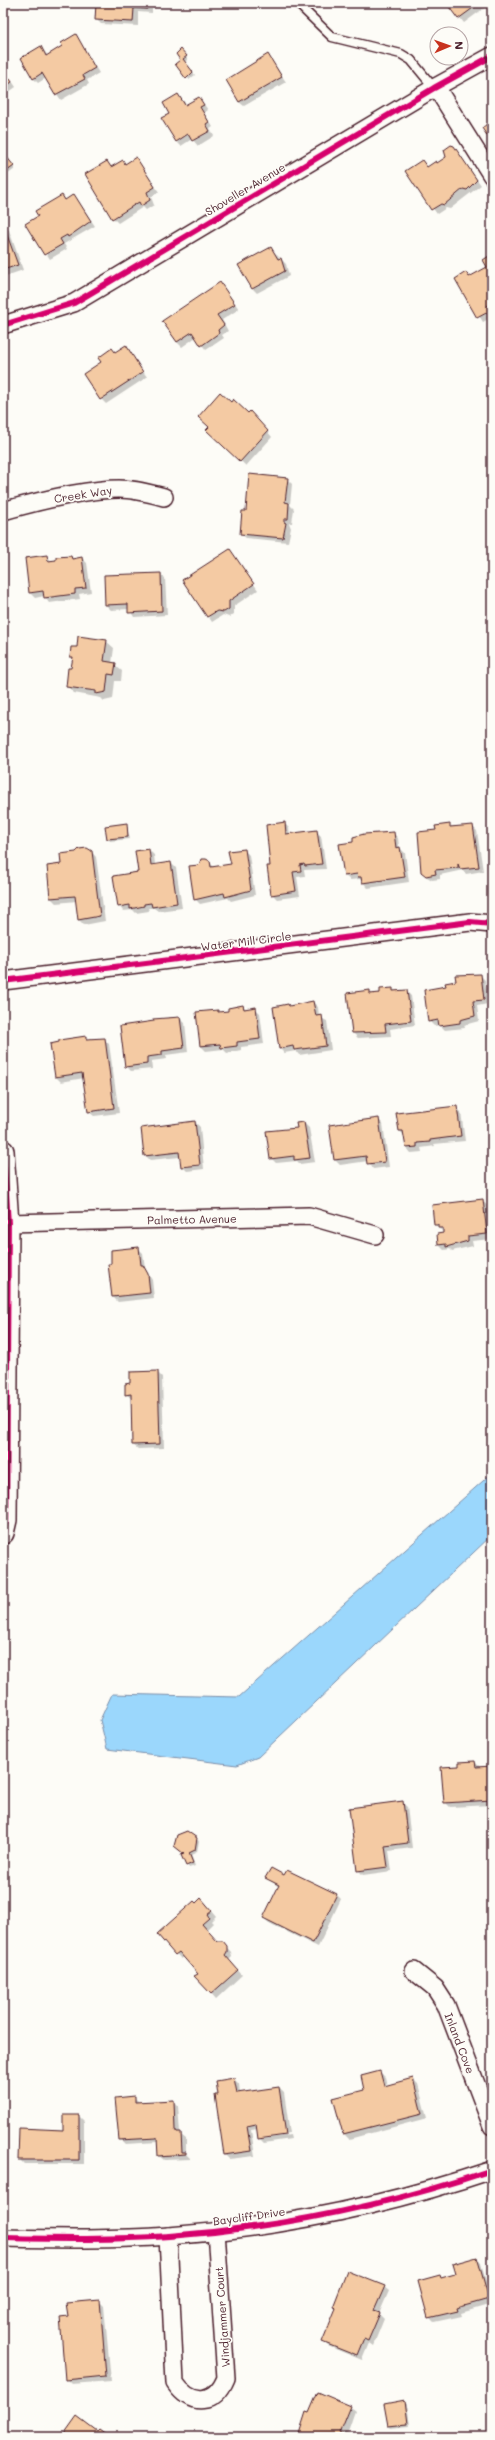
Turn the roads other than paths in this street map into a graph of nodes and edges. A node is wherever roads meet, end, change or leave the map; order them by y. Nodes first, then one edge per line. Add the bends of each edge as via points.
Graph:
1 (297, 3) edge
2 (492, 56) edge
3 (435, 88) junction
4 (492, 176) edge
5 (3, 325) edge
6 (164, 498) dead end
7 (3, 510) edge
8 (492, 924) edge
9 (3, 982) edge
10 (3, 1151) edge
11 (8, 1223) junction
12 (375, 1234) dead end
13 (3, 1533) edge
14 (414, 1971) dead end
15 (492, 2126) edge
16 (492, 2170) edge
17 (216, 2232) junction
18 (168, 2236) junction
19 (3, 2238) edge

1 - 3 lane via 332,37 401,54 411,60
2 - 3 street, Shoveller Avenue
3 - 4 street
3 - 5 street, Shoveller Avenue via 74,303
6 - 7 street, Creek Way via 141,491 118,489
8 - 9 street, Water Mill Circle via 470,922
10 - 11 street
11 - 12 street, Palmetto Avenue via 309,1216
11 - 13 street via 6,1520
14 - 15 street, Inland Cove via 435,1988 446,2005
16 - 17 street, Baycliff Drive via 388,2201 306,2218
17 - 18 street, Baycliff Drive
17 - 18 street, Windjammer Court via 226,2378 218,2393 202,2400 190,2398 182,2393 176,2383
18 - 19 street, Baycliff Drive

